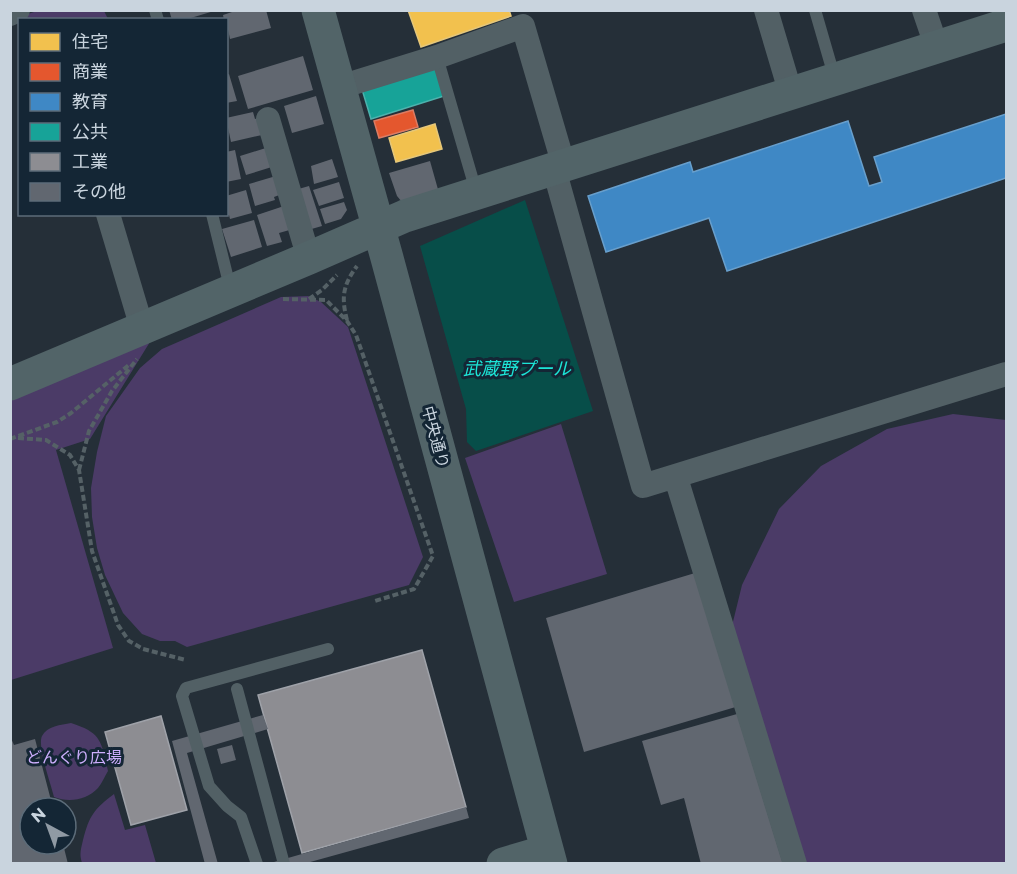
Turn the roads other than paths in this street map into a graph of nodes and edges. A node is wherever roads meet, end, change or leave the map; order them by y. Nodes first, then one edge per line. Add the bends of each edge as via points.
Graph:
1 (18, 10) edge
2 (318, 10) edge
3 (766, 10) edge
4 (815, 10) edge
5 (924, 10) edge
6 (10, 14) edge
7 (1006, 25) edge
8 (937, 48) junction
9 (437, 57) junction
10 (835, 80) junction
11 (340, 87) junction
12 (791, 94) junction
13 (268, 119) dead end
14 (559, 167) junction
15 (477, 192) junction
16 (109, 216) edge
17 (212, 216) edge
18 (379, 227) junction
19 (304, 242) dead end
20 (227, 274) dead end
21 (142, 347) junction
22 (1005, 375) edge
23 (10, 384) edge
24 (676, 478) junction
25 (328, 649) dead end
26 (237, 689) dead end
27 (549, 857) edge
28 (258, 864) edge
29 (284, 864) edge
30 (503, 864) edge
31 (795, 864) edge

1 - 6 street
2 - 11 street, 中央通り
3 - 12 street
4 - 10 lane
5 - 8 street
7 - 8 street
8 - 10 street
9 - 11 street
9 - 14 street via 523,26
9 - 15 lane
10 - 12 street
11 - 18 street, 中央通り
12 - 14 street
13 - 19 street
14 - 15 street
14 - 24 street via 643,486
15 - 18 street
16 - 21 street
17 - 20 lane
18 - 21 street via 309,258
18 - 27 street, 中央通り
21 - 23 street
22 - 24 street
24 - 31 street
25 - 28 lane via 186,688 182,696 209,786 241,817
26 - 29 lane
27 - 30 street

